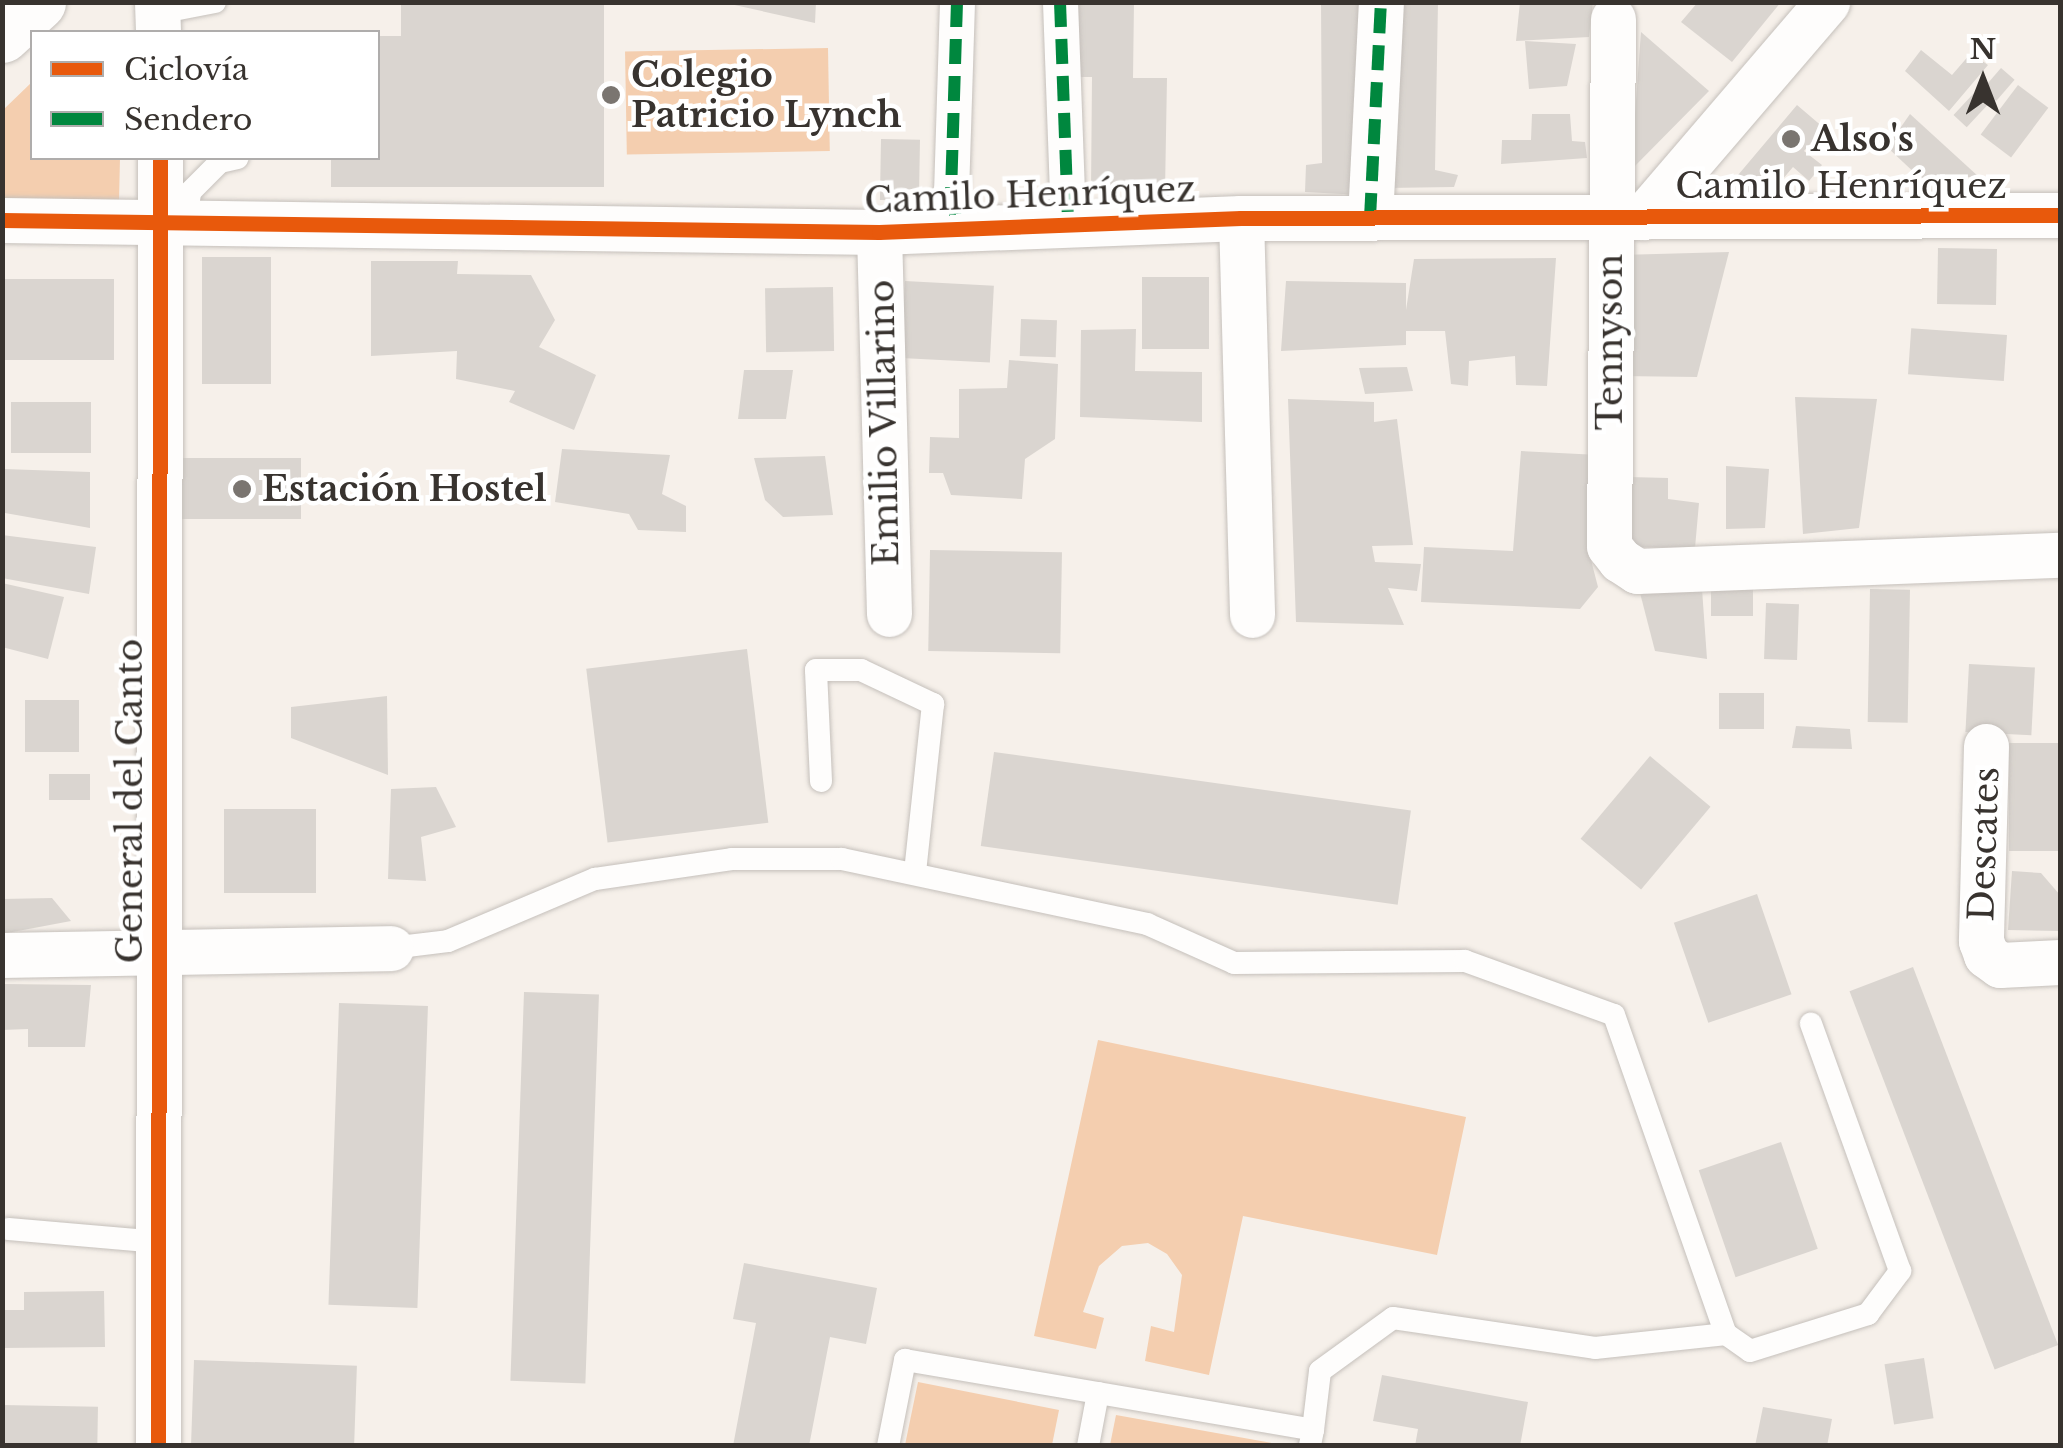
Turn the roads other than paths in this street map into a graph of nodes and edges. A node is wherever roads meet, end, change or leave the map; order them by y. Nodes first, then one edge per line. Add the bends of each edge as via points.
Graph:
1 (38, 2) edge
2 (214, 2) edge
3 (956, 2) edge
4 (1060, 2) edge
5 (1382, 2) edge
6 (1828, 2) edge
7 (158, 16) edge
8 (1614, 19) dead end
9 (2, 36) edge
10 (160, 160) edge
11 (229, 160) edge
12 (2060, 216) edge
13 (1627, 217) junction
14 (1241, 218) junction
15 (1370, 218) junction
16 (2, 220) edge
17 (1068, 223) junction
18 (173, 225) junction
19 (958, 229) junction
20 (879, 232) junction
21 (2060, 555) edge
22 (889, 614) dead end
23 (1252, 615) dead end
24 (1986, 746) dead end
25 (822, 781) dead end
26 (915, 872) junction
27 (391, 948) joint
28 (160, 954) junction
29 (2, 955) edge
30 (2060, 962) edge
31 (1811, 1024) dead end
32 (8, 1229) dead end
33 (159, 1242) junction
34 (1726, 1334) junction
35 (1098, 1394) junction
36 (1312, 1438) edge
37 (158, 1446) edge
38 (888, 1446) edge
39 (1088, 1446) edge

1 - 9 main road
2 - 7 lane
3 - 19 street via 952,190
4 - 17 street
5 - 15 street
6 - 13 street
8 - 13 street, Tennyson
10 - 18 street, General del Canto
11 - 18 lane via 190,192
12 - 13 street, Camilo Henríquez
13 - 15 street, Camilo Henríquez
13 - 21 street, Tennyson via 1609,546 1637,571
14 - 15 street, Camilo Henríquez
14 - 17 street, Camilo Henríquez
14 - 23 street
16 - 18 street, Camilo Henríquez
17 - 19 street, Camilo Henríquez
18 - 20 street, Camilo Henríquez
18 - 28 street, General del Canto
19 - 20 street, Camilo Henríquez
20 - 22 street, Emilio Villarino
24 - 30 street, Descates via 1981,942 1986,956 2000,965
25 - 26 lane via 816,670 860,670 934,704
26 - 27 lane via 842,860 693,865 595,879 448,942
26 - 34 lane via 1147,924 1234,963 1465,960 1614,1015
27 - 28 street
28 - 29 street
28 - 33 street, General del Canto
31 - 34 lane via 1900,1271 1868,1314 1750,1351
32 - 33 lane
33 - 37 street, General del Canto
34 - 36 lane via 1595,1348 1392,1318 1320,1371
35 - 36 lane
35 - 38 lane via 905,1360
35 - 39 lane

